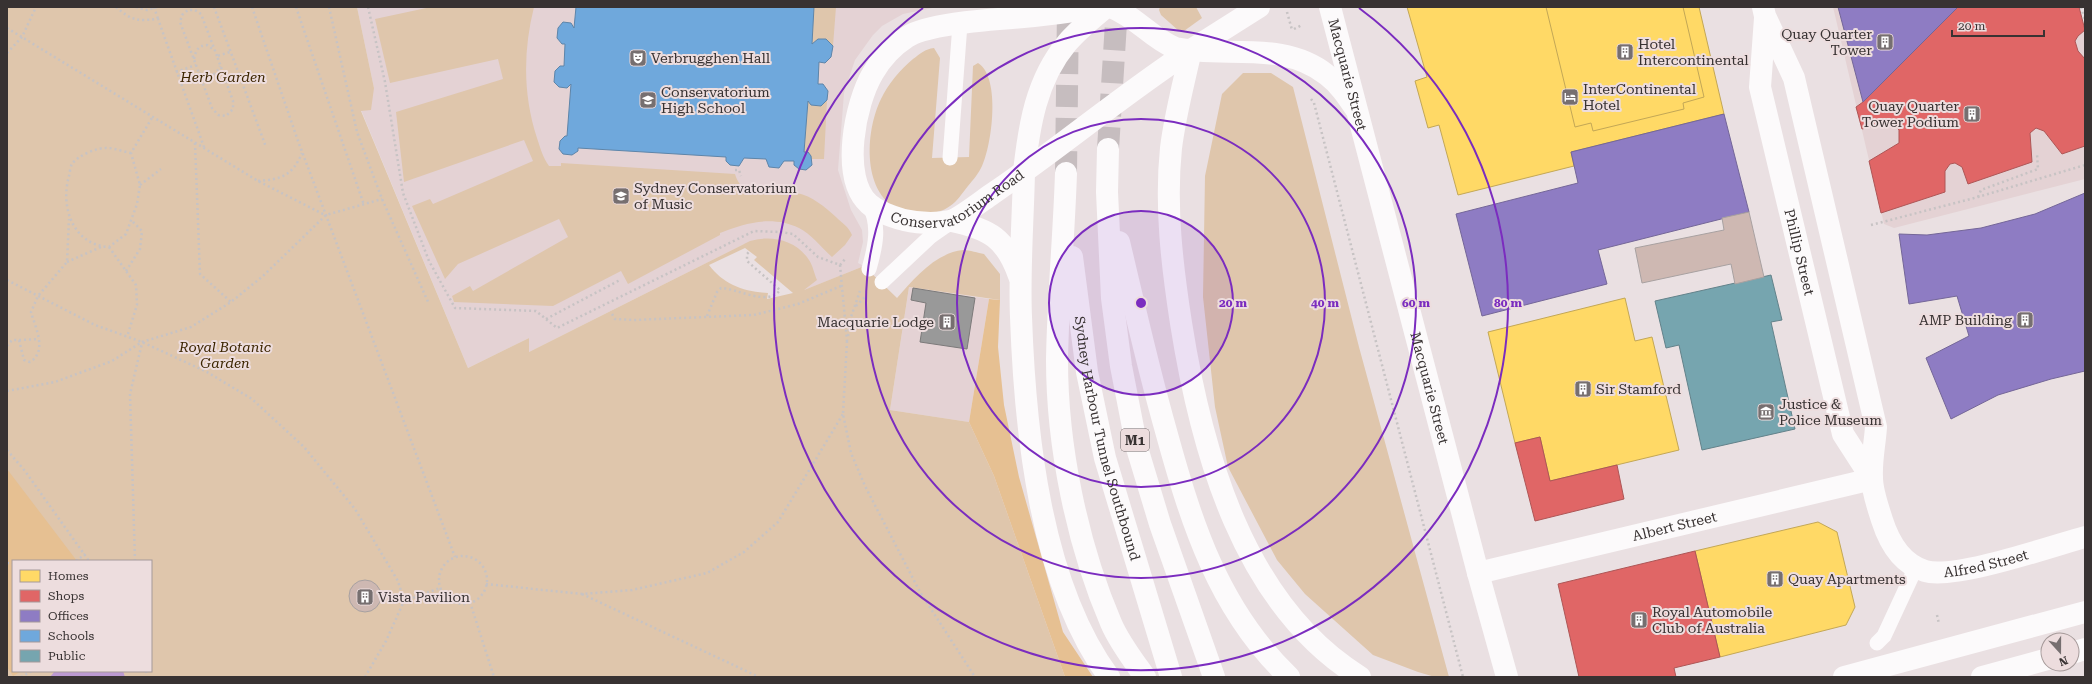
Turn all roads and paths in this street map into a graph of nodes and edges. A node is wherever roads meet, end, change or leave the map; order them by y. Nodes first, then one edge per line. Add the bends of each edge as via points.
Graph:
1 (36, 7) edge
2 (116, 7) edge
3 (136, 7) edge
4 (214, 7) edge
5 (252, 7) edge
6 (296, 7) edge
7 (329, 7) edge
8 (368, 7) edge
9 (1100, 7) edge
10 (1106, 7) edge
11 (1111, 7) edge
12 (1259, 7) edge
13 (1330, 7) edge
14 (2081, 7) edge
15 (155, 8) edge
16 (1287, 12) dead end
17 (1764, 12) edge
18 (158, 19) junction
19 (2085, 21) edge
20 (960, 24) junction
21 (1302, 25) dead end
22 (7, 28) edge
23 (1292, 30) junction
24 (1291, 35) dead end
25 (22, 36) junction
26 (215, 50) junction
27 (1191, 50) junction
28 (230, 52) junction
29 (7, 53) edge
30 (217, 56) junction
31 (194, 59) junction
32 (196, 65) junction
33 (220, 66) junction
34 (176, 72) junction
35 (199, 73) junction
36 (1310, 98) dead end
37 (1355, 108) junction
38 (153, 116) junction
39 (195, 142) junction
40 (266, 147) dead end
41 (204, 148) junction
42 (1108, 149) tunnel mouth
43 (302, 152) junction
44 (131, 153) junction
45 (2037, 154) dead end
46 (950, 158) dead end
47 (2085, 165) edge
48 (161, 170) dead end
49 (735, 170) dead end
50 (1024, 172) junction
51 (1066, 173) tunnel mouth
52 (740, 176) dead end
53 (258, 182) junction
54 (140, 185) junction
55 (1107, 192) junction
56 (1065, 195) junction
57 (1978, 197) junction
58 (382, 199) junction
59 (868, 203) junction
60 (364, 205) junction
61 (326, 216) junction
62 (69, 218) junction
63 (131, 220) junction
64 (952, 221) junction
65 (1871, 225) dead end
66 (101, 247) junction
67 (109, 247) junction
68 (749, 252) dead end
69 (850, 254) dead end
70 (67, 262) junction
71 (840, 265) junction
72 (869, 269) dead end
73 (126, 271) junction
74 (7, 280) edge
75 (620, 280) dead end
76 (882, 282) dead end
77 (1021, 283) junction
78 (842, 286) junction
79 (38, 296) junction
80 (231, 302) junction
81 (429, 304) dead end
82 (855, 306) dead end
83 (612, 314) dead end
84 (707, 316) junction
85 (546, 318) junction
86 (127, 337) junction
87 (39, 339) junction
88 (19, 340) junction
89 (847, 341) junction
90 (142, 342) junction
91 (7, 346) edge
92 (7, 391) edge
93 (843, 414) junction
94 (7, 450) edge
95 (1872, 479) junction
96 (2085, 537) edge
97 (1893, 546) joint
98 (85, 554) junction
99 (455, 557) junction
100 (77, 560) edge
101 (88, 560) edge
102 (135, 560) edge
103 (1916, 567) junction
104 (1478, 573) junction
105 (486, 584) junction
106 (440, 588) junction
107 (582, 594) junction
108 (404, 601) junction
109 (470, 602) junction
110 (2085, 612) edge
111 (1877, 643) dead end
112 (2040, 661) edge
113 (30, 672) edge
114 (21, 677) edge
115 (365, 677) edge
116 (494, 677) edge
117 (759, 677) edge
118 (975, 677) edge
119 (1109, 677) edge
120 (1145, 677) edge
121 (1171, 677) edge
122 (1214, 677) edge
123 (1289, 677) edge
124 (1360, 677) edge
125 (1463, 677) edge
126 (1507, 677) edge
127 (1844, 677) edge
128 (1982, 677) edge

1 - 25 path
2 - 18 path via 133,20
3 - 15 path via 147,10
4 - 28 path
5 - 43 path
6 - 60 path
7 - 58 path via 357,132
8 - 85 path via 385,82 403,193 429,261 455,308 536,311
9 - 20 main road, Conservatorium Road
10 - 50 main road via 1068,42 1045,78 1033,110
11 - 27 main road via 1134,18 1166,44
12 - 27 main road, Conservatorium Road
13 - 37 main road, Macquarie Street
14 - 19 path
15 - 18 path
16 - 23 path
17 - 95 main road, Phillip Street via 1794,78 1876,427
17 - 95 main road, Phillip Street via 1760,87 1843,434
18 - 34 path
20 - 46 lane
20 - 59 main road, Conservatorium Road via 920,31 909,36 889,52 873,73 859,107 853,151 856,178
21 - 23 path
22 - 25 path
23 - 24 path
25 - 29 path
25 - 38 path
26 - 30 path
26 - 31 path via 207,44 201,46 196,50
26 - 31 path via 201,14 195,10 188,10 182,15 180,22
27 - 37 main road via 1289,56 1327,75
27 - 50 main road, Conservatorium Road via 1156,73
27 - 124 main road via 1171,148 1169,221 1176,288 1201,425 1226,499 1256,566 1296,621 1317,643
28 - 30 path
28 - 40 path
30 - 33 path
31 - 32 path
32 - 34 path
32 - 35 path
33 - 35 path via 212,75 205,76
33 - 35 path via 233,101 232,110 226,116 218,115 212,108
34 - 41 path
36 - 125 path via 1314,103
37 - 104 main road, Macquarie Street
38 - 39 path
38 - 44 path
39 - 41 path
39 - 80 path via 200,274
41 - 53 path
42 - 55 main road, M1
43 - 53 path via 297,165 284,177
43 - 61 path
44 - 54 path
44 - 62 path via 107,148 90,151 72,164 66,188
45 - 57 path via 2038,169 1981,190
47 - 57 path
48 - 54 path
49 - 52 path via 739,170
50 - 64 main road, Conservatorium Road
50 - 77 main road
51 - 56 main road, M1
53 - 61 path
54 - 63 path
55 - 122 main road, M1 via 1112,298 1121,366 1137,448 1160,524
55 - 123 main road via 1155,393 1187,504 1202,545 1221,587 1244,625 1268,657
56 - 120 main road via 1057,361 1062,443 1068,481 1094,576 1111,624
56 - 121 main road, Sydney Harbour Tunnel Southbound / M1 via 1087,372 1105,458
57 - 65 path
58 - 60 path
58 - 81 path
59 - 64 main road, Conservatorium Road via 887,214 911,221
59 - 72 lane via 874,215 876,236
60 - 61 path
61 - 80 path via 263,276
61 - 99 path
62 - 66 path via 76,231
62 - 70 path
63 - 67 path via 126,234
63 - 73 path via 142,231 140,249
64 - 76 lane via 921,245
64 - 77 main road via 971,225 995,236 1010,254
66 - 67 path
66 - 70 path
67 - 73 path
68 - 84 path via 747,261 780,290 778,294 767,297 721,288
69 - 71 path
70 - 79 path
71 - 78 path
71 - 85 path via 818,257 793,234 754,231 558,328
73 - 86 path via 136,285 137,305
74 - 79 path
75 - 85 path
77 - 119 main road via 1026,404 1038,488 1051,549 1065,593 1085,637
78 - 84 path via 798,304 754,315
78 - 89 path
79 - 86 path via 95,325
79 - 87 path via 31,312 40,334
80 - 90 path via 191,327
82 - 89 path
83 - 84 path via 615,318 634,320
86 - 90 path
87 - 88 path
87 - 88 path via 35,359 30,362 24,360
88 - 91 path via 12,340
89 - 93 path
90 - 92 path via 112,361 55,382
90 - 102 path via 130,394
90 - 108 path via 207,372 252,399 304,447 355,509 398,581
93 - 107 path via 778,522 744,552 707,573 632,590
93 - 118 path via 851,453 865,486 920,592
94 - 98 path
95 - 97 main road, Phillip Street via 1884,526
95 - 104 main road, Albert Street
96 - 103 main road, Alfred Street via 1964,570 1939,573
97 - 103 main road, Alfred Street
98 - 100 path
98 - 101 path
99 - 105 path via 471,557 478,562 487,576
99 - 106 path via 448,561 440,573
103 - 111 lane via 1884,636
104 - 126 main road, Macquarie Street
105 - 107 path
105 - 109 path via 483,593
106 - 108 path
106 - 109 path via 448,600 462,604
107 - 117 path
108 - 115 path via 386,641
109 - 116 path
110 - 127 main road
112 - 128 main road
113 - 114 path

